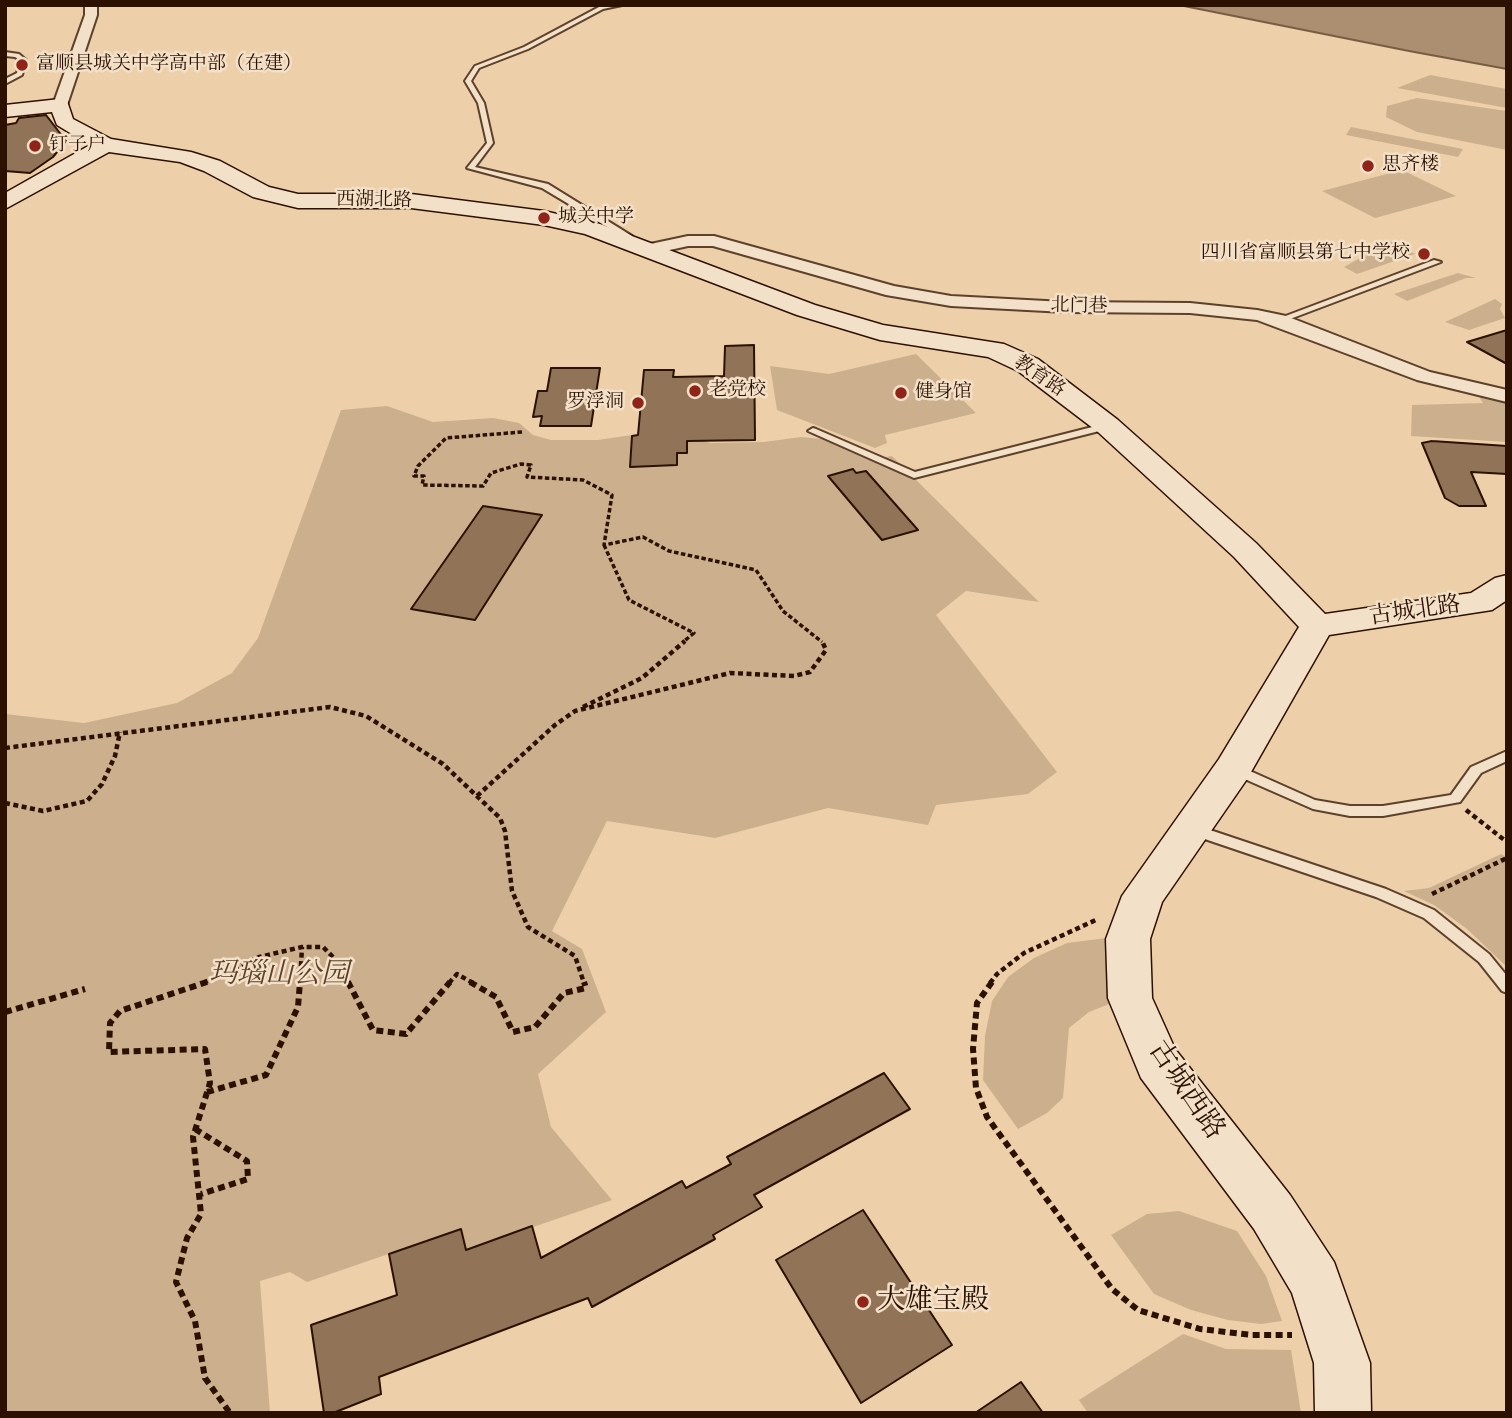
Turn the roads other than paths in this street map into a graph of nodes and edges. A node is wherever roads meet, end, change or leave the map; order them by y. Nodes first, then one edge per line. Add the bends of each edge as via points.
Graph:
1 (91, 5) edge
2 (619, 5) edge
3 (5, 54) edge
4 (5, 82) edge
5 (60, 104) junction
6 (5, 111) edge
7 (106, 145) junction
8 (5, 202) edge
9 (647, 250) junction
10 (1437, 262) dead end
11 (1279, 320) junction
12 (1507, 396) edge
13 (1108, 426) junction
14 (813, 431) dead end
15 (1507, 585) edge
16 (1317, 626) junction
17 (1507, 755) edge
18 (1233, 769) junction
19 (1192, 829) junction
20 (1507, 987) edge
21 (1343, 1413) edge

1 - 5 street
2 - 9 lane via 601,8 526,48 477,66 468,81 481,103 490,143 471,168 545,186
3 - 4 lane via 23,60 20,74
5 - 6 street
5 - 7 street, 西湖北路 via 64,121 74,130
7 - 8 street
7 - 9 street, 西湖北路 via 184,156 261,192 298,201 411,201 544,218 592,229
9 - 11 street, 北门巷 via 714,241 892,291 951,301 1225,310
9 - 13 street, 教育路 via 806,310 880,332 995,350 1028,365
10 - 11 lane
11 - 12 street, 北门巷 via 1424,376
13 - 14 lane via 914,475
13 - 16 street, 教育路 via 1245,550
15 - 16 street, 古城北路 via 1480,602
16 - 18 street, 古城西路
17 - 18 lane via 1476,770 1455,799 1383,811 1312,804
18 - 19 street, 古城西路
19 - 20 lane via 1429,914 1484,958
19 - 21 street, 古城西路 via 1143,896 1128,940 1130,998 1158,1063 1272,1212 1315,1282 1342,1363

